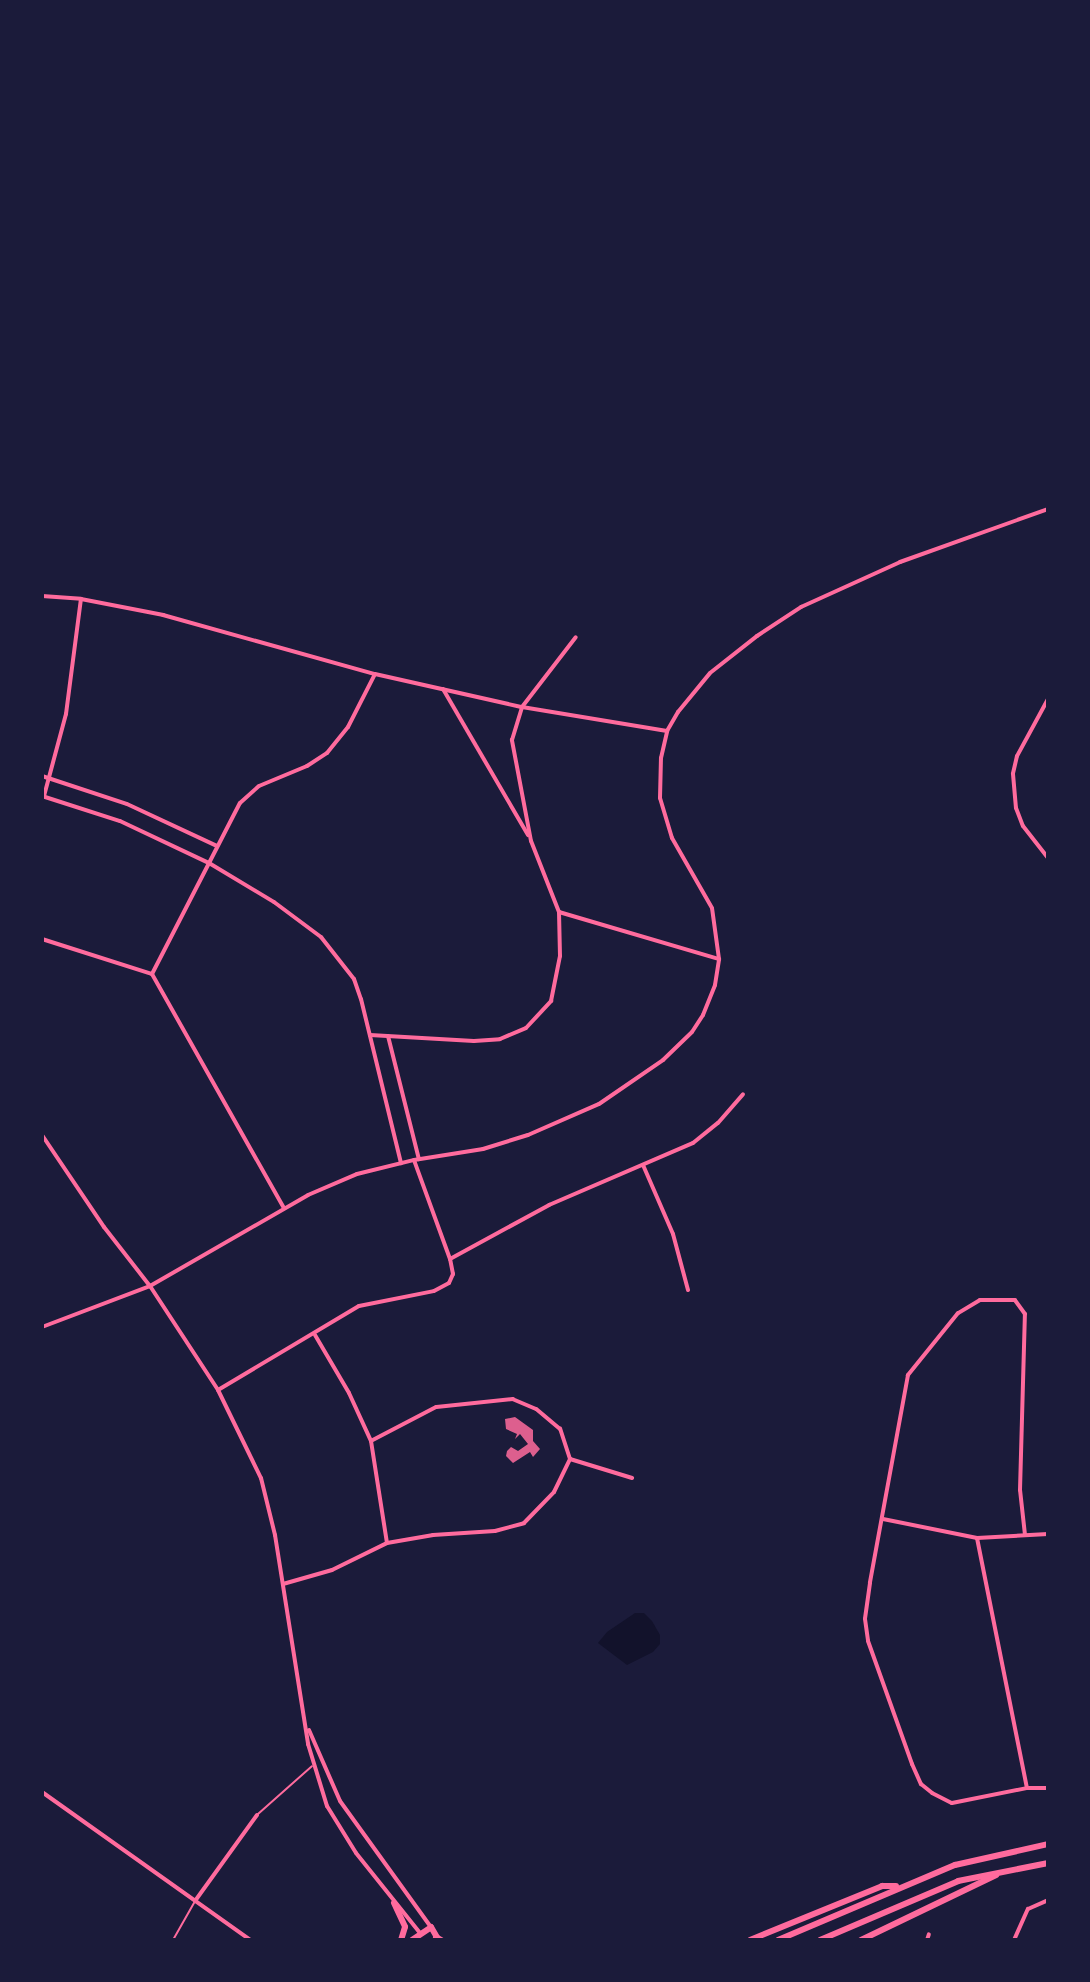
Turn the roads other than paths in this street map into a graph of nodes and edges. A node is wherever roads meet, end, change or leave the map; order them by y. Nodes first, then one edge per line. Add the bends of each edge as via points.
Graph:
1 (1048, 509) edge
2 (42, 596) edge
3 (81, 599) junction
4 (576, 637) dead end
5 (375, 674) junction
6 (443, 689) junction
7 (1048, 699) edge
8 (522, 707) junction
9 (667, 731) junction
10 (42, 776) edge
11 (49, 778) junction
12 (43, 797) edge
13 (531, 841) junction
14 (217, 846) junction
15 (1048, 858) edge
16 (209, 863) junction
17 (559, 912) junction
18 (42, 939) edge
19 (719, 959) junction
20 (152, 974) junction
21 (370, 1035) junction
22 (388, 1036) junction
23 (743, 1094) dead end
24 (42, 1135) edge
25 (416, 1160) junction
26 (401, 1163) junction
27 (643, 1165) junction
28 (284, 1208) junction
29 (450, 1259) junction
30 (150, 1286) junction
31 (688, 1290) dead end
32 (42, 1327) edge
33 (315, 1335) junction
34 (218, 1390) junction
35 (371, 1441) junction
36 (570, 1459) junction
37 (632, 1478) dead end
38 (883, 1519) junction
39 (1048, 1534) edge
40 (1025, 1535) junction
41 (977, 1538) junction
42 (387, 1543) junction
43 (283, 1584) junction
44 (307, 1724) junction
45 (312, 1766) junction
46 (1027, 1788) junction
47 (1048, 1788) edge
48 (42, 1792) edge
49 (257, 1815) joint
50 (1048, 1844) edge
51 (1048, 1863) edge
52 (1003, 1871) junction
53 (900, 1887) junction
54 (1048, 1900) edge
55 (195, 1901) junction
56 (394, 1903) junction
57 (431, 1927) junction
58 (423, 1937) edge
59 (437, 1939) edge
60 (173, 1940) edge
61 (250, 1940) edge
62 (401, 1940) edge
63 (412, 1940) edge
64 (750, 1940) edge
65 (778, 1940) edge
66 (820, 1940) edge
67 (861, 1940) edge
68 (1014, 1940) edge

1 - 9 street via 900,562 801,607 710,673
2 - 3 street
3 - 5 street via 163,615
3 - 11 street via 66,714
4 - 8 street
5 - 6 street
5 - 14 street via 348,727 327,753 246,796
6 - 8 street
6 - 13 street
7 - 15 street via 1013,774 1023,826
8 - 9 street
8 - 13 street via 512,750
9 - 19 street via 660,798 672,838 712,908
10 - 11 street
11 - 12 street
11 - 14 street via 127,804
12 - 16 street via 120,821
13 - 17 street
14 - 16 street
16 - 20 street
16 - 21 street via 321,937 354,979
17 - 19 street
17 - 22 street via 557,981 551,1001 526,1028 500,1039 474,1041
18 - 20 street
19 - 25 street via 710,1001 692,1032 633,1082 528,1135
20 - 28 street
21 - 22 street
21 - 26 street
22 - 25 street
23 - 27 street via 705,1135
24 - 30 street
25 - 26 street
25 - 29 street
26 - 28 street via 357,1174
27 - 29 street via 549,1205
27 - 31 street via 673,1234
28 - 30 street
29 - 33 street via 453,1274 443,1288 366,1304
30 - 32 street
30 - 34 street
33 - 34 street
33 - 35 street
34 - 43 street via 261,1478
35 - 36 street via 445,1404 513,1399 560,1429
35 - 42 street
36 - 37 street
36 - 42 street via 554,1492 524,1523
38 - 40 street via 911,1368 965,1307 980,1300 1011,1299 1025,1314 1020,1490
38 - 41 street
38 - 46 street via 865,1619 868,1641 921,1784 952,1803
39 - 40 street
40 - 41 street
41 - 46 street
42 - 43 street via 332,1570
43 - 44 street
44 - 45 street
44 - 57 street via 346,1810
45 - 49 lane
45 - 56 street via 337,1825
46 - 47 street
48 - 55 street
49 - 55 street
50 - 53 main road via 991,1854
51 - 52 main road
52 - 66 main road via 949,1885
52 - 67 main road
53 - 64 main road via 882,1886
53 - 65 main road
54 - 68 street via 1028,1909
55 - 60 lane
55 - 61 street
56 - 58 street
56 - 62 main road via 405,1927
57 - 58 main road
57 - 59 main road
58 - 63 main road

